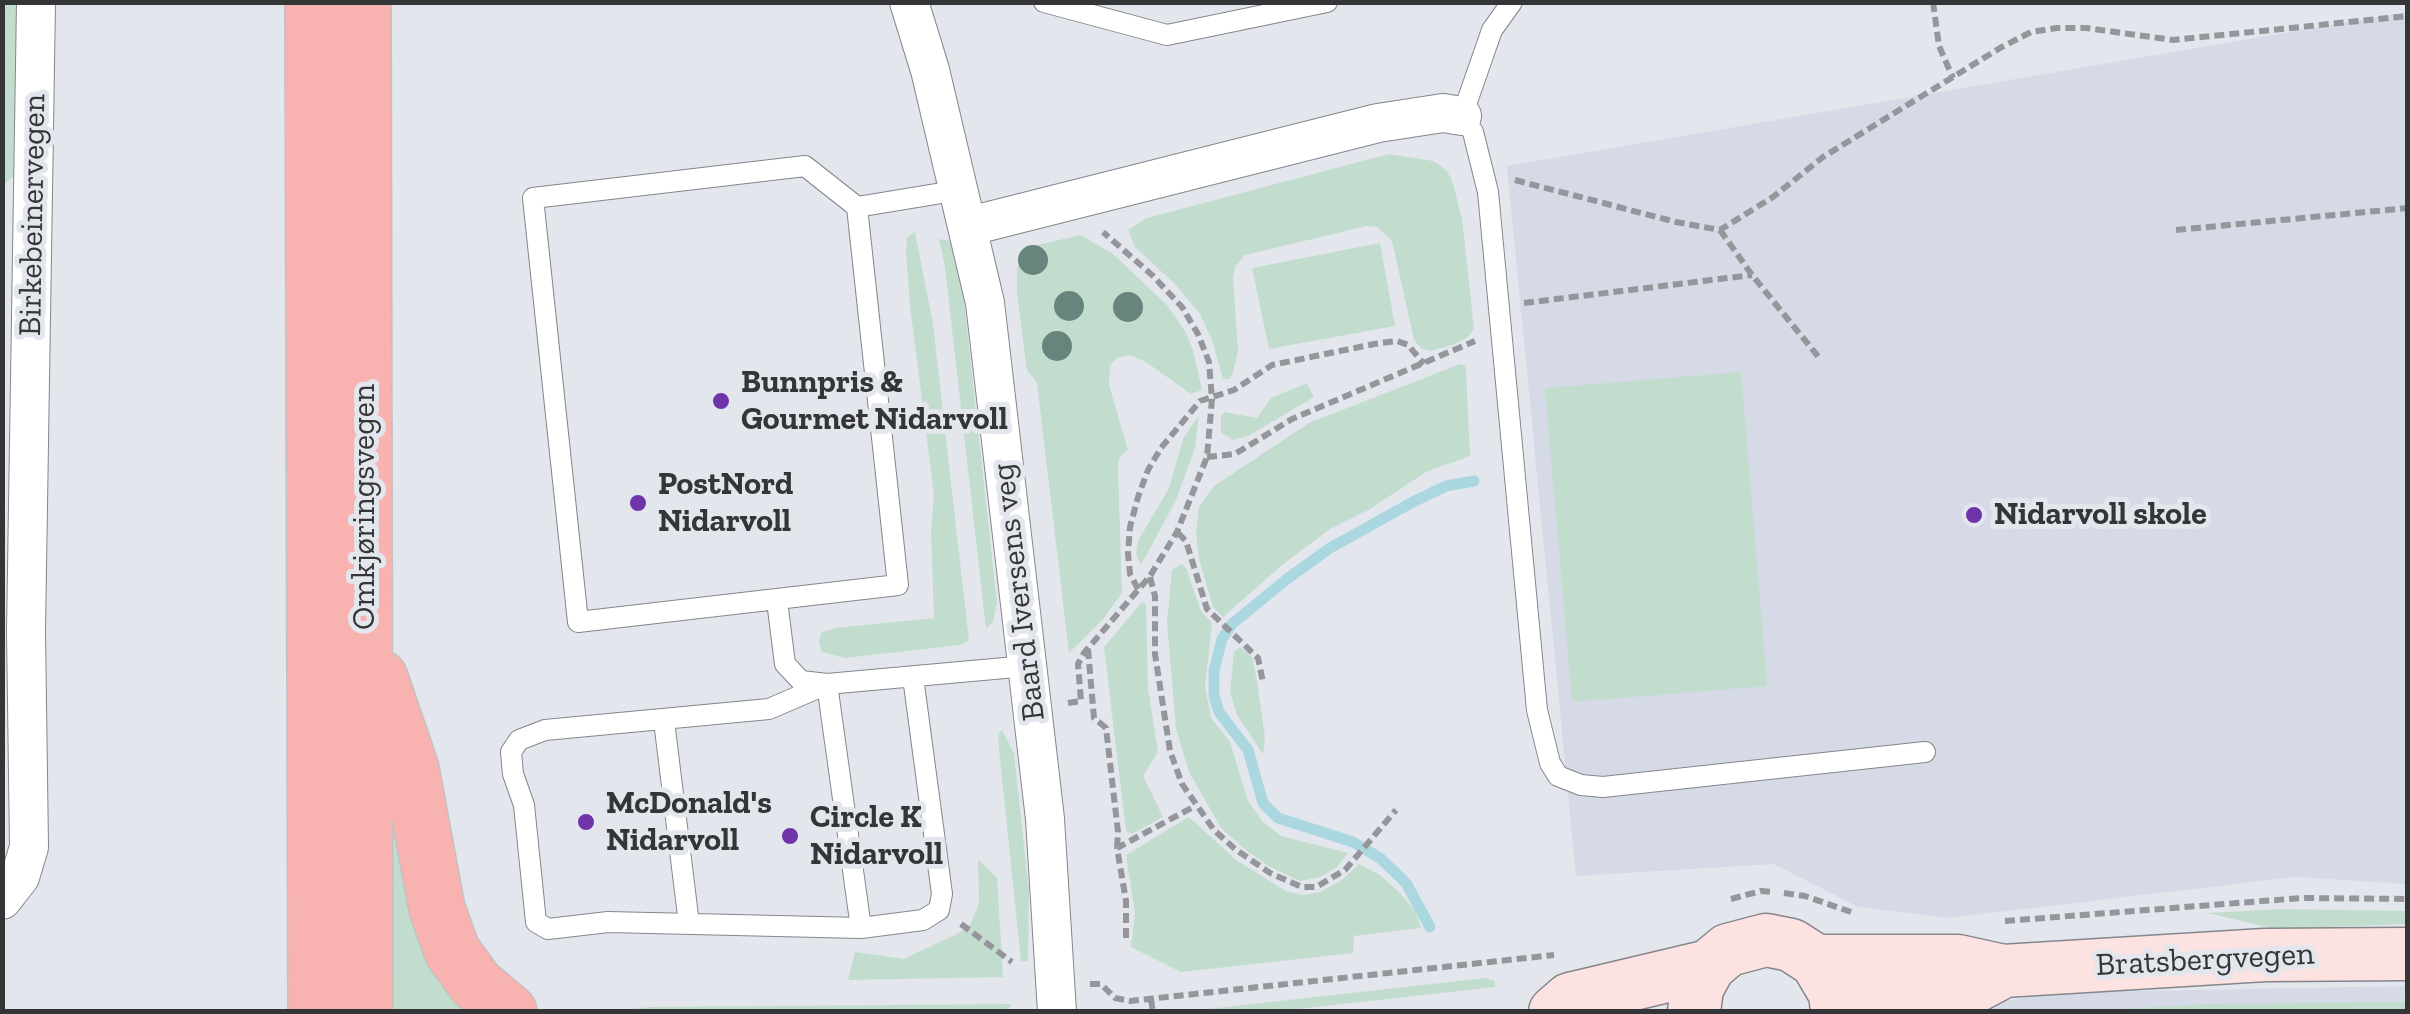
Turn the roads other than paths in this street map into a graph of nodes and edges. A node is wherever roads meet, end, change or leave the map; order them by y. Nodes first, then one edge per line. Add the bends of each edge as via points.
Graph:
1 (36, 2) edge
2 (313, 2) edge
3 (363, 2) edge
4 (909, 2) edge
5 (1044, 2) edge
6 (1327, 2) edge
7 (1512, 2) edge
8 (1462, 116) junction
9 (960, 190) junction
10 (858, 207) junction
11 (970, 226) junction
12 (777, 600) junction
13 (366, 636) junction
14 (1027, 666) junction
15 (913, 677) junction
16 (827, 684) junction
17 (664, 721) junction
18 (1925, 752) dead end
19 (2, 900) edge
20 (689, 924) junction
21 (860, 928) junction
22 (1996, 947) junction
23 (2408, 954) edge
24 (1816, 961) junction
25 (1701, 989) edge
26 (492, 998) edge
27 (316, 1012) edge
28 (366, 1012) edge
29 (1057, 1012) edge
30 (1555, 1012) edge
31 (1837, 1012) edge
32 (1866, 1012) edge

1 - 19 street, Birkebeinervegen via 28,847 20,877
2 - 27 highway, Omkjøringsvegen
3 - 13 highway, Omkjøringsvegen
4 - 9 street, Baard Iversens veg
5 - 6 lane via 1166,35
7 - 8 lane via 1492,30
8 - 11 street via 1378,124
8 - 18 lane via 1473,132 1488,192 1537,710 1558,776 1603,786
9 - 10 lane
9 - 11 street, Baard Iversens veg
10 - 12 lane via 898,585
10 - 12 lane via 805,166 533,198 578,622
11 - 14 street, Baard Iversens veg via 986,303
12 - 16 lane via 785,664 801,681
13 - 26 highway via 411,769 437,909 452,951
13 - 28 highway, Omkjøringsvegen
14 - 15 lane
14 - 29 street, Baard Iversens veg
15 - 16 lane
15 - 21 lane via 940,910 924,920
16 - 17 lane via 769,708
16 - 21 lane
17 - 20 lane
17 - 20 lane via 544,730 520,740 512,752 513,774 524,805 536,922 548,928
20 - 21 lane
22 - 23 main road, Bratsbergvegen
22 - 24 main road, Bratsbergvegen via 1958,961
22 - 32 main road, Bratsbergvegen via 1959,995
24 - 25 main road via 1791,945 1766,940 1728,950
24 - 31 main road via 1835,992
25 - 30 main road via 1570,999

